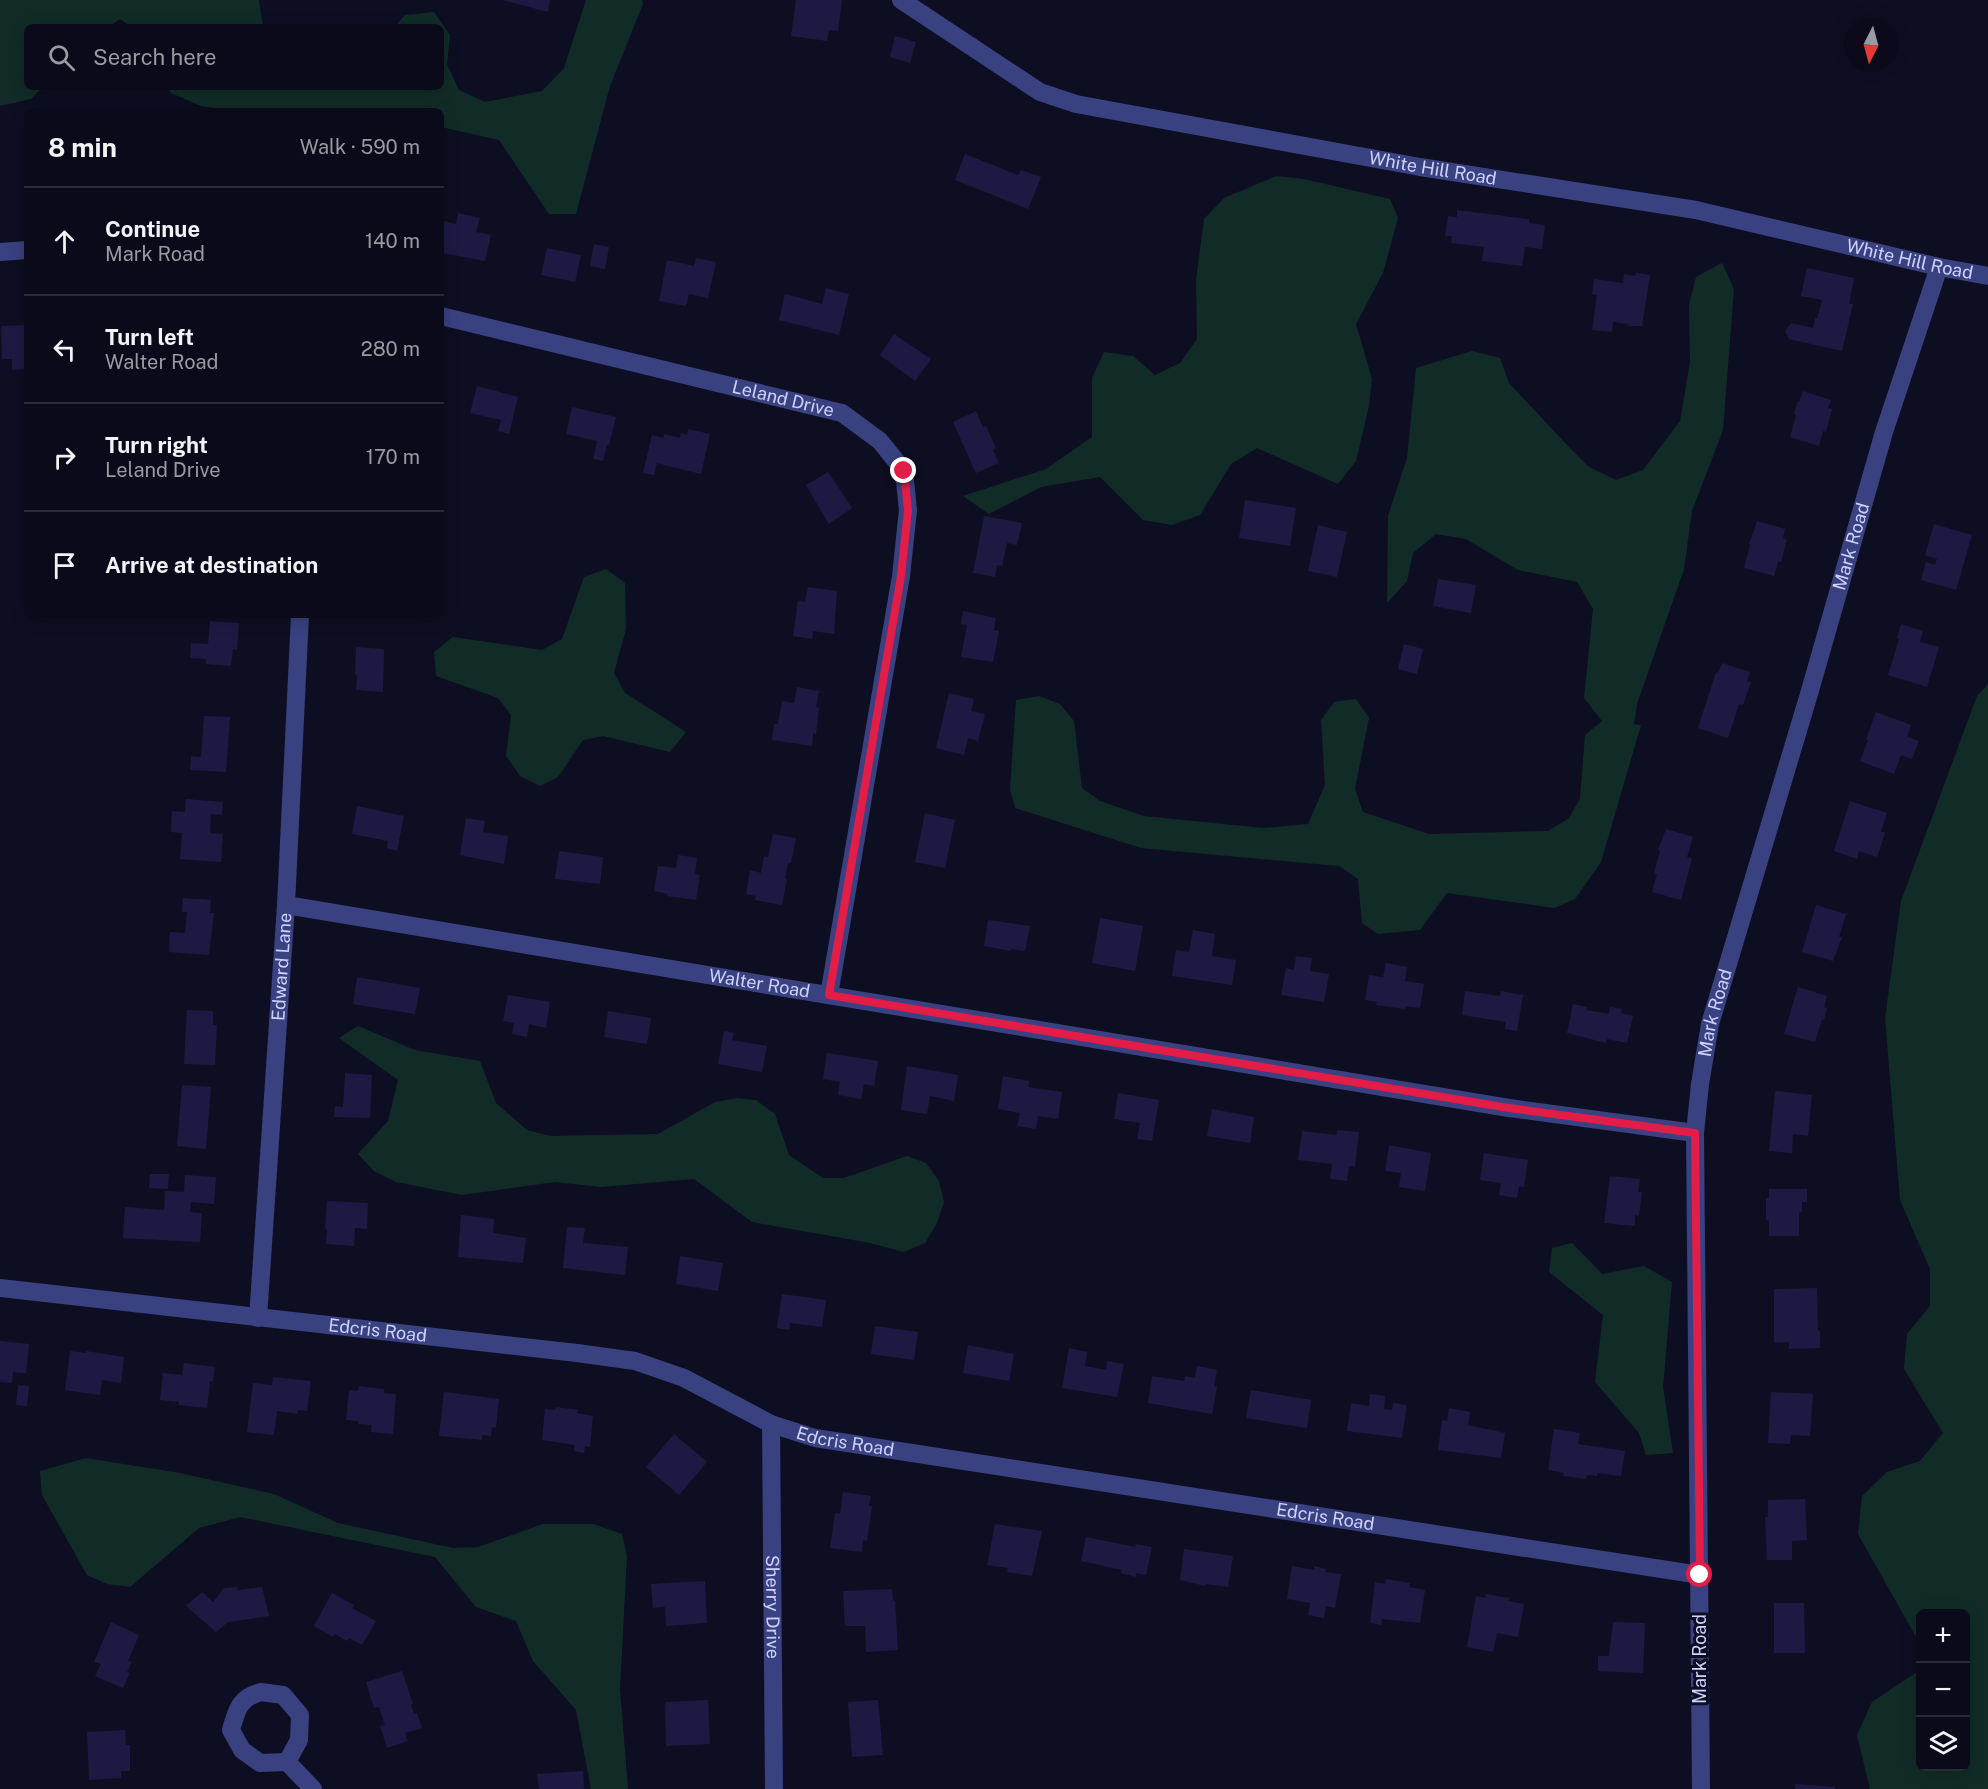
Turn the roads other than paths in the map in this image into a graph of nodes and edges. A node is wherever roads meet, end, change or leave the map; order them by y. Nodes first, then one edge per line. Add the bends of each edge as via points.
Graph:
1 (901, 0) edge
2 (24, 250) edge
3 (0, 252) edge
4 (1939, 267) junction
5 (1988, 276) edge
6 (444, 317) edge
7 (300, 618) edge
8 (286, 905) junction
9 (829, 995) junction
10 (1695, 1133) junction
11 (0, 1288) edge
12 (258, 1318) junction
13 (771, 1424) junction
14 (1700, 1575) junction
15 (286, 1762) dead end
16 (313, 1789) edge
17 (774, 1789) edge
18 (1701, 1789) edge

1 - 4 street, White Hill Road via 1040,92 1076,104 1420,167 1696,210
2 - 3 street
4 - 5 street, White Hill Road
4 - 10 street, Mark Road via 1884,432 1710,1024
6 - 9 street, Leland Drive via 842,412 880,441 904,471 908,510 901,576
7 - 8 street, Edward Lane
8 - 9 street, Walter Road
8 - 12 street, Edward Lane
9 - 10 street, Walter Road via 1509,1108
10 - 14 street, Mark Road
11 - 12 street, Edcris Road
12 - 13 street, Edcris Road via 635,1361 684,1378
13 - 14 street, Edcris Road via 815,1438
13 - 17 street, Sherry Drive
14 - 18 street, Mark Road
15 - 16 street

